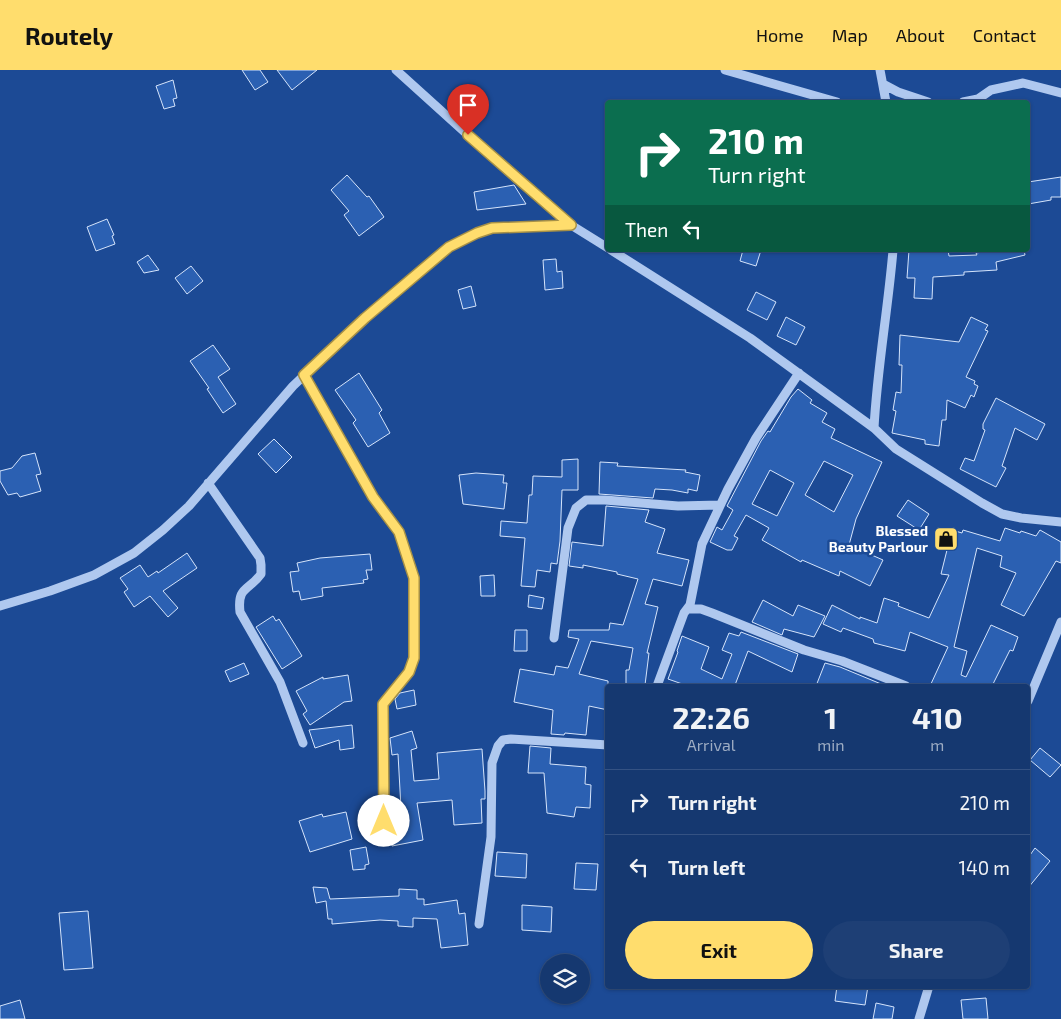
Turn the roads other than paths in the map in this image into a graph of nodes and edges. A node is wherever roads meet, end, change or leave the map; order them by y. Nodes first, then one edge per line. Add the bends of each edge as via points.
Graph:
1 (396, 70) edge
2 (725, 70) edge
3 (880, 70) edge
4 (882, 84) junction
5 (1061, 94) edge
6 (830, 100) edge
7 (886, 100) edge
8 (922, 100) edge
9 (970, 100) edge
10 (571, 225) junction
11 (605, 246) edge
12 (614, 252) edge
13 (893, 252) edge
14 (799, 374) junction
15 (304, 375) junction
16 (874, 428) junction
17 (208, 483) junction
18 (720, 505) junction
19 (1061, 522) edge
20 (0, 606) edge
21 (688, 609) junction
22 (1061, 622) edge
23 (554, 638) dead end
24 (658, 684) edge
25 (901, 684) edge
26 (1030, 696) edge
27 (303, 743) dead end
28 (605, 745) edge
29 (384, 841) dead end
30 (479, 924) dead end
31 (928, 989) edge
32 (920, 1019) edge

1 - 10 street
2 - 6 street
3 - 4 street
4 - 7 street
4 - 8 street
5 - 9 street via 1023,83 991,90
10 - 11 street
10 - 15 street via 492,228 449,247
12 - 14 street via 750,338
13 - 16 street
14 - 16 street
14 - 18 street via 756,438
15 - 17 street
15 - 29 street via 373,497 399,532 414,578 414,658 409,672 383,704
16 - 19 street via 896,449 1002,514
17 - 20 street via 164,530 134,553 94,575
17 - 27 street via 260,558 261,574 241,594 240,612 280,682
18 - 21 street via 702,544
18 - 23 street via 678,506 586,500 576,508 568,528
21 - 24 street
21 - 25 street via 712,613
22 - 26 street
28 - 30 street via 511,739 503,740 498,746 492,763 491,837
31 - 32 street

